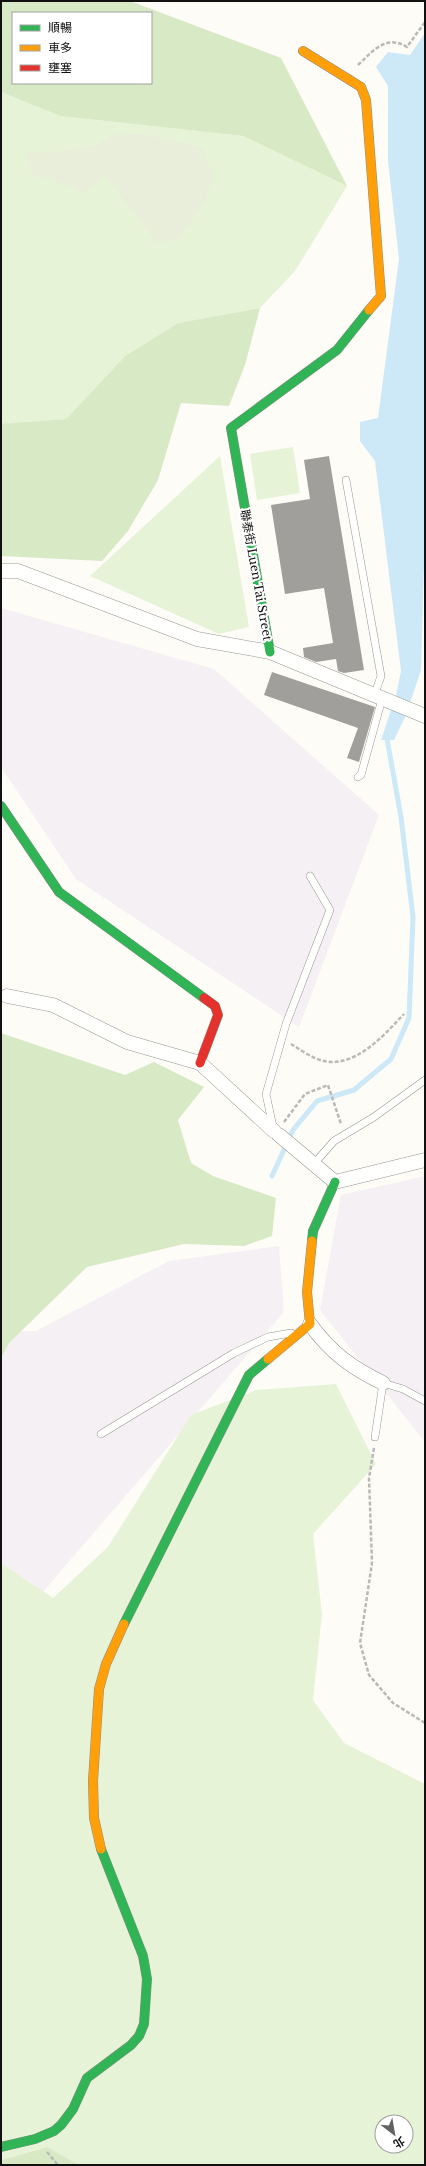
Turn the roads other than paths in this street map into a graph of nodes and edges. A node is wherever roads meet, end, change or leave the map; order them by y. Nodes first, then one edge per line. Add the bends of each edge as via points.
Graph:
1 (303, 51) dead end
2 (346, 480) dead end
3 (1, 571) edge
4 (270, 652) junction
5 (382, 699) junction
6 (422, 715) edge
7 (358, 778) dead end
8 (1, 806) edge
9 (310, 876) dead end
10 (7, 996) dead end
11 (200, 1063) junction
12 (425, 1080) edge
13 (275, 1131) junction
14 (425, 1160) edge
15 (313, 1165) junction
16 (336, 1182) junction
17 (305, 1328) junction
18 (383, 1383) junction
19 (425, 1400) edge
20 (101, 1434) dead end
21 (375, 1437) road end
22 (1, 2147) edge

1 - 4 street, 聯泰街 Luen Tai Street via 361,87 366,100 381,296 337,350 231,428
2 - 5 lane via 381,676
3 - 4 street via 18,571 197,639
4 - 5 street, 聯泰街 Luen Tai Street
5 - 6 street, 聯泰街 Luen Tai Street
5 - 7 lane via 361,776
8 - 11 street via 59,892 215,1006 218,1015
9 - 13 lane via 330,910 286,1024 266,1094
10 - 11 street via 53,1005 127,1042
11 - 13 street
12 - 15 lane via 374,1117 334,1141
13 - 15 street
14 - 16 street
15 - 16 street
16 - 17 street via 312,1231
17 - 18 street via 358,1371
17 - 20 lane via 268,1337 234,1353
17 - 22 street via 249,1374 114,1645 100,1681 93,1781 95,1826 100,1847 143,1956 147,1979 144,2024 139,2036 131,2045 87,2078 73,2109 61,2125 35,2139
18 - 19 lane
18 - 21 lane

